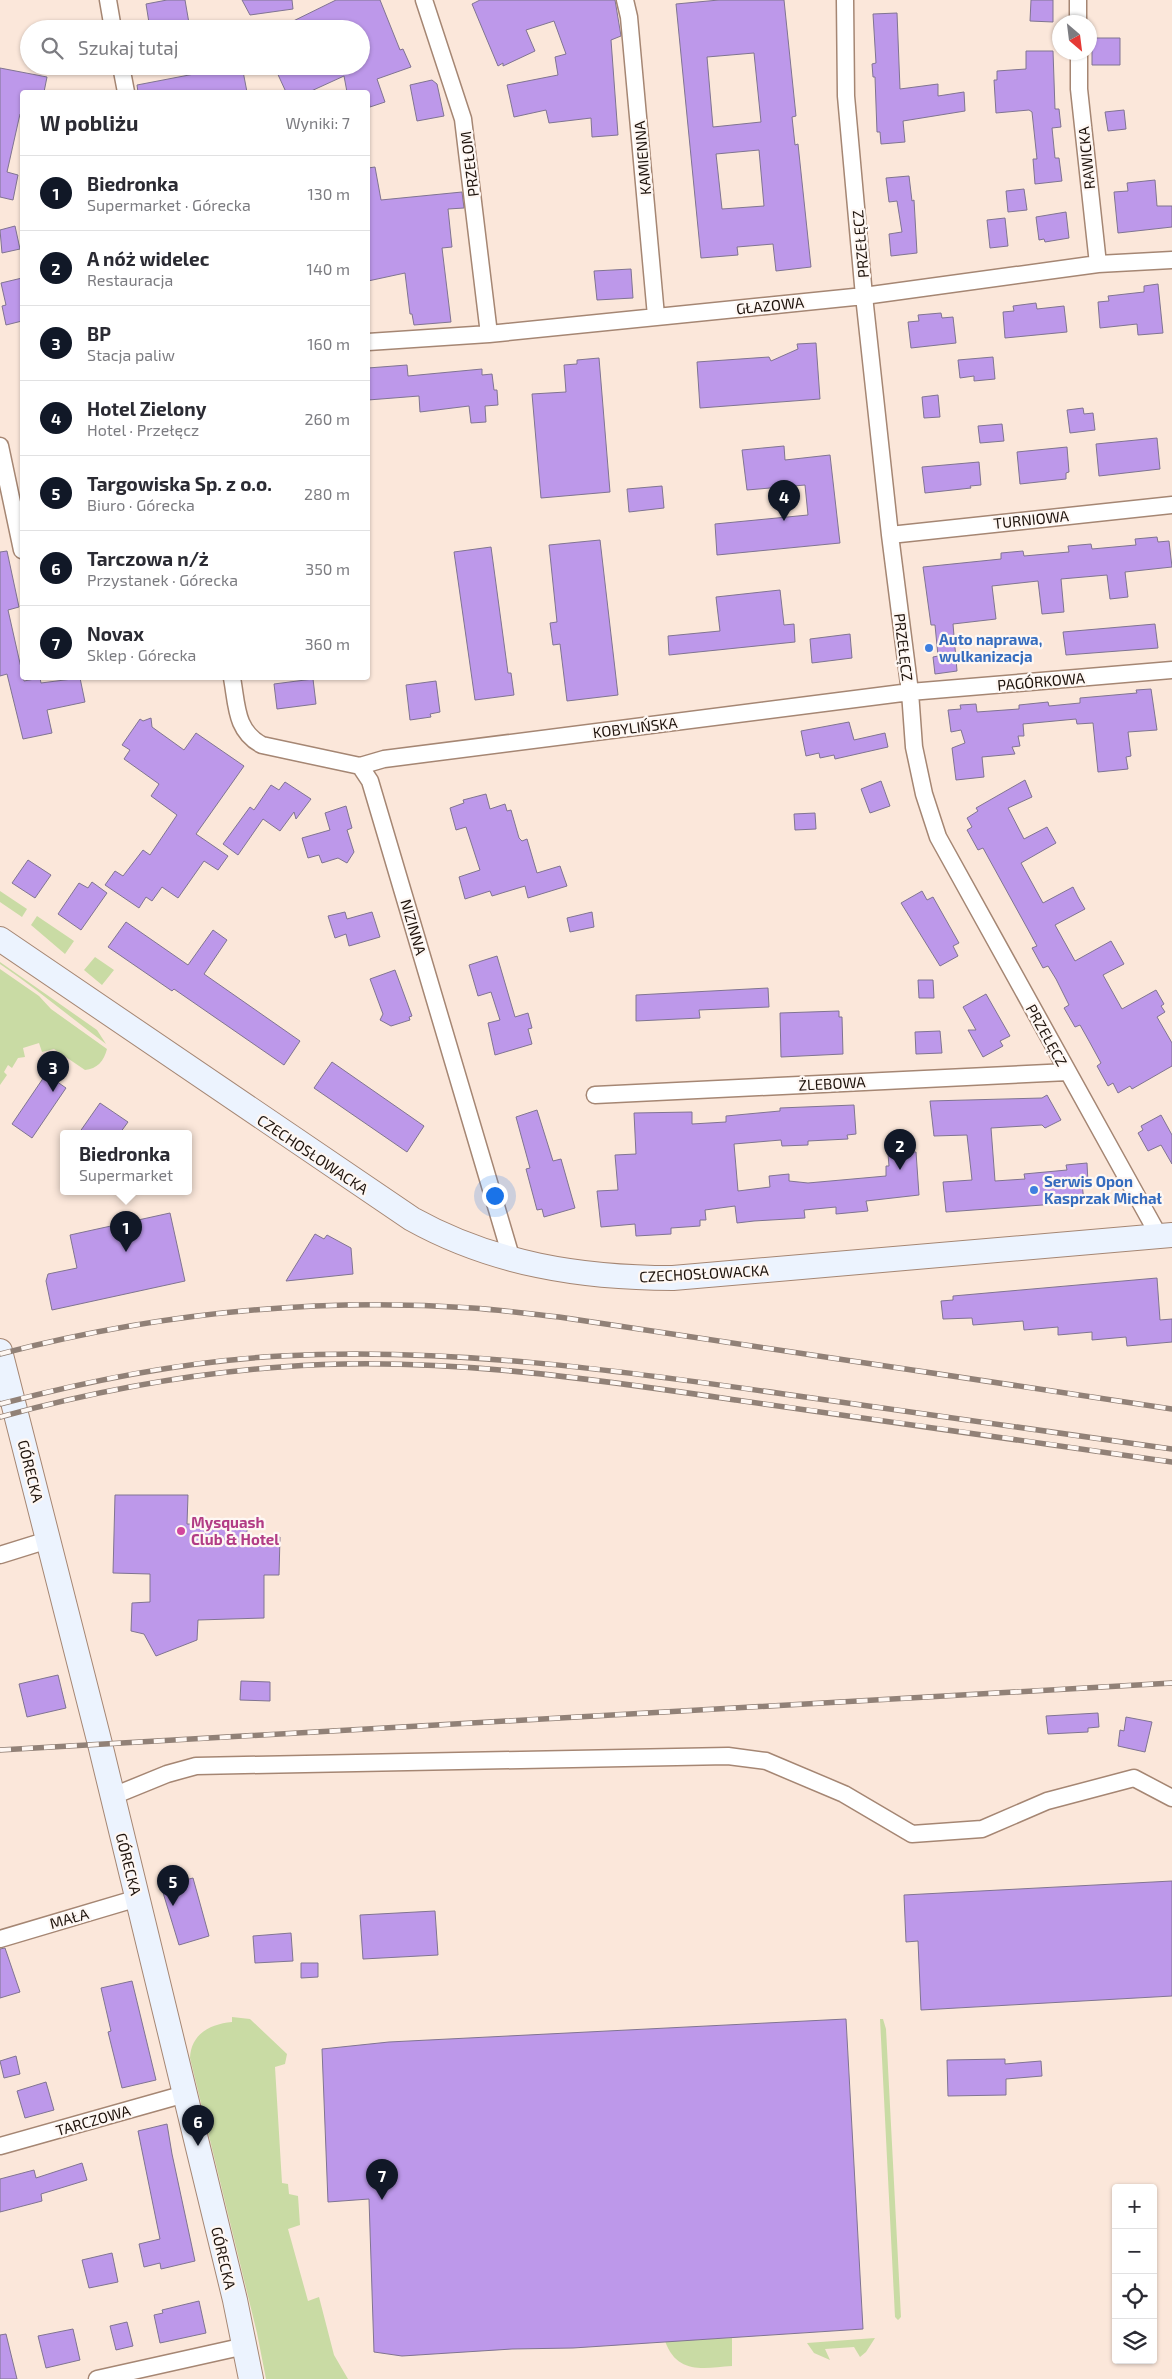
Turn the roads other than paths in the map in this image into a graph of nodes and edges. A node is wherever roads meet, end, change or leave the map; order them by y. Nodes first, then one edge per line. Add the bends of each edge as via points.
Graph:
1 (108, 0) edge
2 (424, 0) edge
3 (625, 0) edge
4 (845, 0) edge
5 (1078, 0) edge
6 (1078, 15) edge
7 (111, 20) edge
8 (1078, 60) edge
9 (122, 75) edge
10 (126, 90) edge
11 (1172, 260) edge
12 (1098, 264) junction
13 (864, 296) junction
14 (656, 316) junction
15 (489, 334) junction
16 (370, 342) edge
17 (0, 446) edge
18 (1172, 505) edge
19 (890, 534) junction
20 (20, 541) edge
21 (1172, 670) edge
22 (232, 680) edge
23 (910, 692) junction
24 (360, 766) junction
25 (0, 939) edge
26 (0, 945) edge
27 (23, 954) junction
28 (1068, 1072) junction
29 (595, 1095) dead end
30 (1166, 1236) edge
31 (512, 1260) junction
32 (0, 1351) edge
33 (48, 1540) junction
34 (0, 1555) edge
35 (112, 1796) junction
36 (1172, 1798) edge
37 (138, 1898) junction
38 (0, 1939) edge
39 (185, 2094) junction
40 (0, 2146) edge
41 (245, 2346) junction
42 (97, 2379) edge
43 (252, 2379) edge

1 - 7 street
2 - 15 street, PRZEŁOM via 463,119
3 - 14 street, KAMIENNA
4 - 13 street, PRZEŁĘCZ via 846,96
5 - 6 street
8 - 12 street, RAWICKA
9 - 10 street
11 - 12 street, GŁAZOWA
12 - 13 street, GŁAZOWA
13 - 14 street, GŁAZOWA
13 - 19 street, PRZEŁĘCZ
14 - 15 street, GŁAZOWA
15 - 16 street, GŁAZOWA
17 - 20 street
18 - 19 street, TURNIOWA
19 - 23 street, PRZEŁĘCZ
21 - 23 street, PAGÓRKOWA
22 - 24 street via 242,725 251,739 262,745
23 - 24 street, KOBYLIŃSKA via 384,759
23 - 28 street, PRZEŁĘCZ via 914,747 938,837
24 - 31 street, NIZINNA via 375,794
25 - 27 street, CZECHOSŁOWACKA
26 - 27 street
27 - 31 street, CZECHOSŁOWACKA via 405,1215 452,1240
28 - 29 street, ŻLEBOWA
28 - 30 street, PRZEŁĘCZ
30 - 31 street, CZECHOSŁOWACKA via 690,1277 590,1274
32 - 33 street, GÓRECKA
33 - 34 street
33 - 35 street, GÓRECKA
35 - 36 street via 196,1766 728,1756 766,1761 844,1794 912,1834 982,1829 1047,1800 1134,1778
35 - 37 street, GÓRECKA
37 - 38 street, MAŁA
37 - 39 street, GÓRECKA
39 - 40 street, TARCZOWA
39 - 41 street, GÓRECKA
41 - 42 street
41 - 43 street, GÓRECKA

